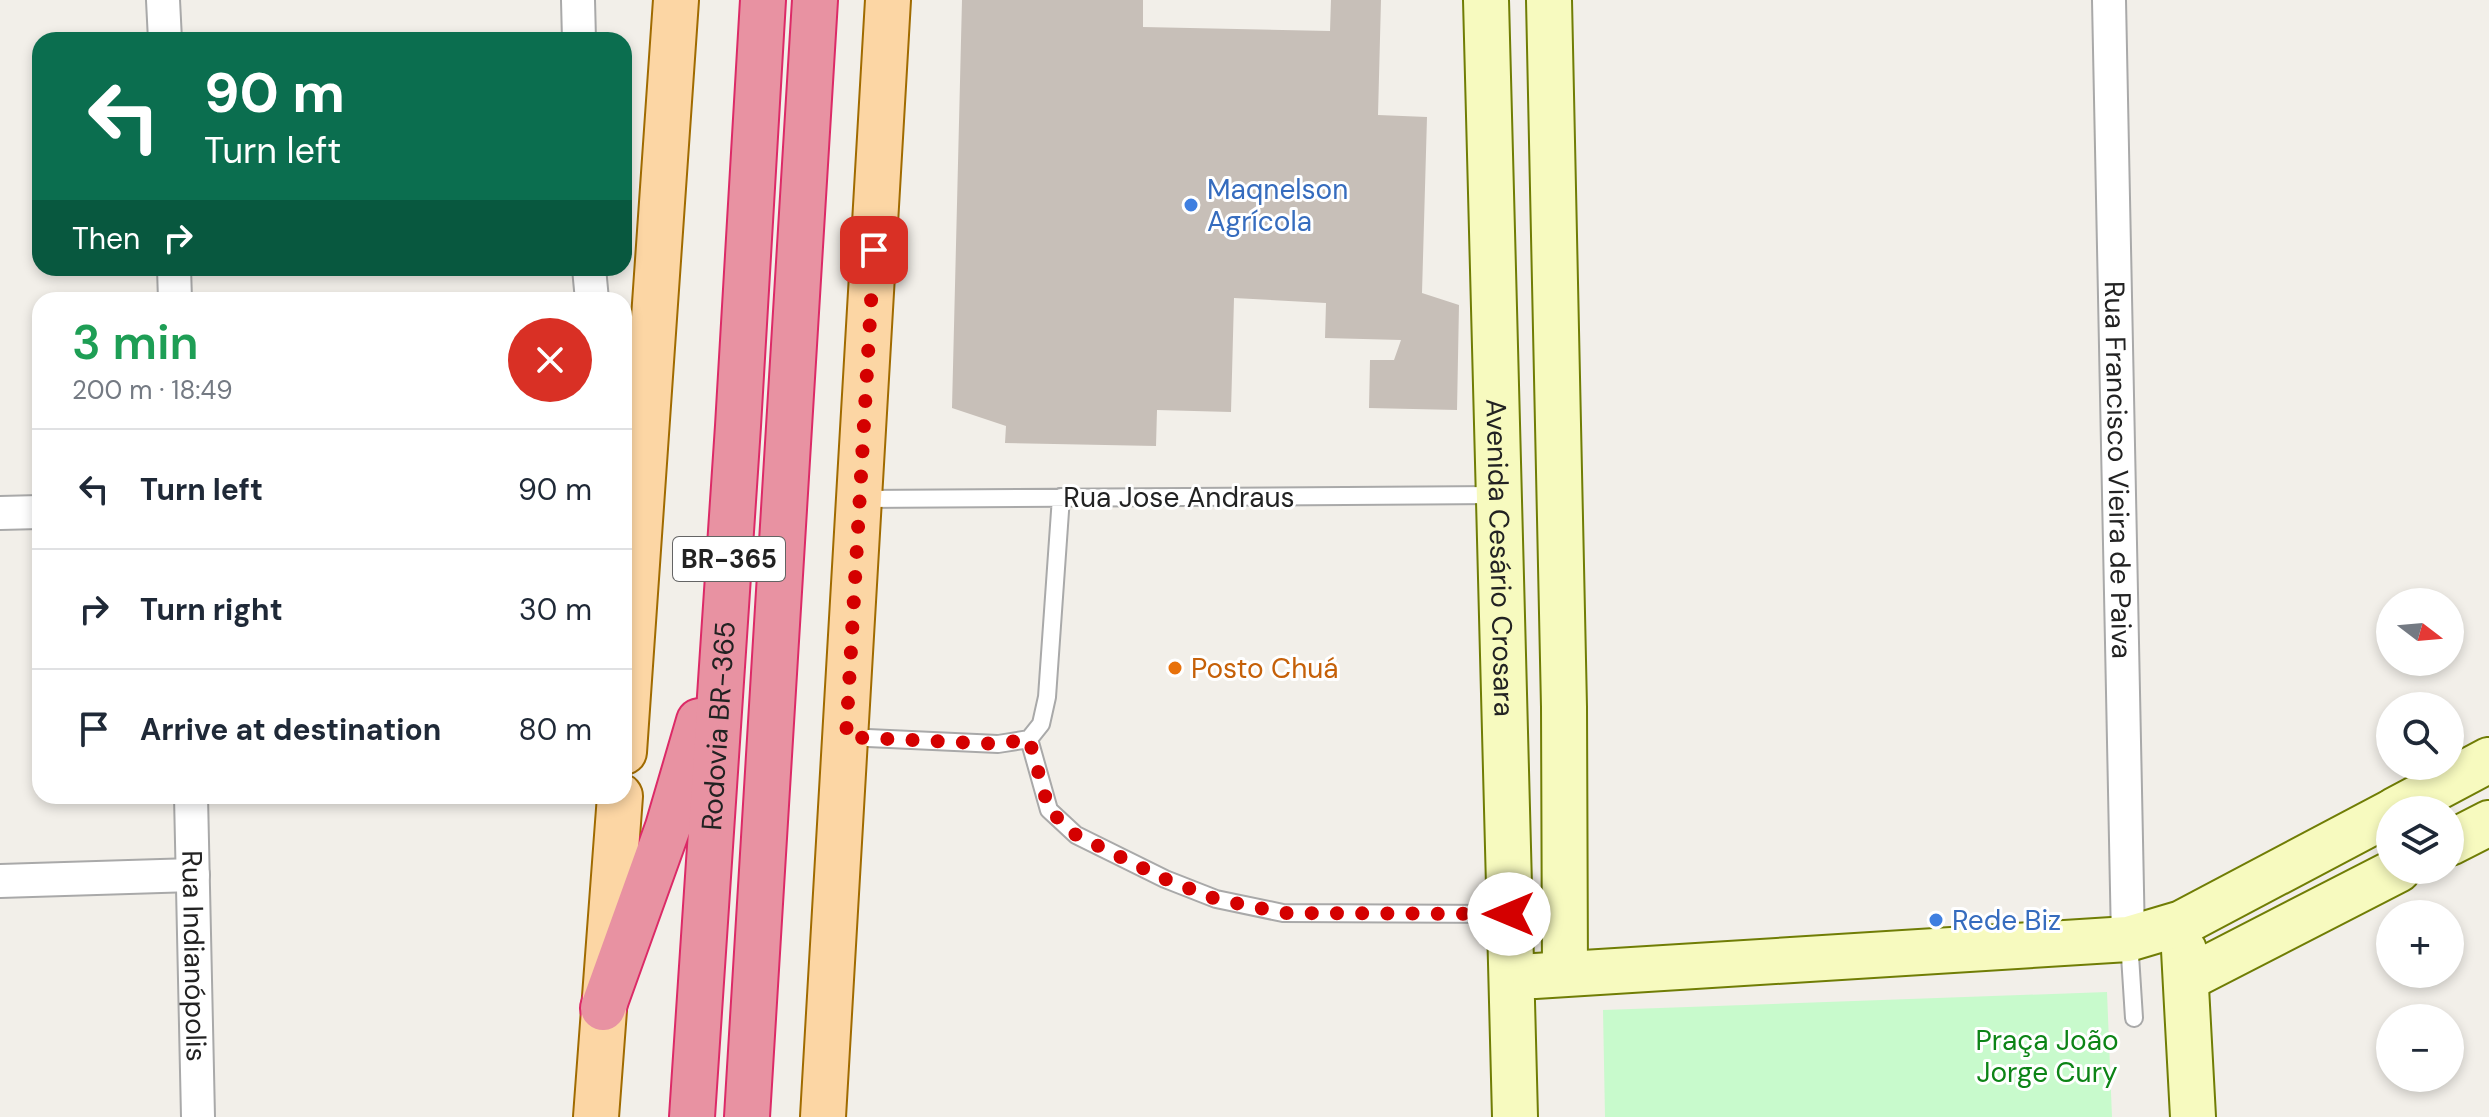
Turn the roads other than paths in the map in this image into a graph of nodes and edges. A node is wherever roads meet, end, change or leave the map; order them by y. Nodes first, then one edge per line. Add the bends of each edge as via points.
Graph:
1 (163, 0) edge
2 (578, 0) edge
3 (676, 0) edge
4 (763, 0) edge
5 (815, 0) edge
6 (888, 0) edge
7 (1486, 0) edge
8 (1549, 0) edge
9 (2109, 0) edge
10 (165, 32) edge
11 (579, 32) edge
12 (633, 476) edge
13 (1497, 495) junction
14 (1061, 497) junction
15 (861, 499) junction
16 (32, 512) edge
17 (0, 513) edge
18 (726, 610) junction
19 (632, 659) edge
20 (846, 737) junction
21 (1029, 739) junction
22 (2489, 760) edge
23 (2421, 796) edge
24 (191, 804) edge
25 (619, 804) edge
26 (2376, 820) edge
27 (2489, 823) edge
28 (2464, 836) edge
29 (193, 875) junction
30 (0, 881) edge
31 (2376, 881) edge
32 (1509, 914) junction
33 (2182, 923) junction
34 (2128, 939) junction
35 (1565, 973) junction
36 (1513, 978) junction
37 (2186, 979) junction
38 (603, 1008) junction
39 (2134, 1018) dead end
40 (198, 1117) edge
41 (596, 1117) edge
42 (692, 1117) edge
43 (747, 1117) edge
44 (823, 1117) edge
45 (1515, 1117) edge
46 (2193, 1117) edge

1 - 10 street
2 - 11 street
3 - 12 main road
4 - 18 highway, Rodovia BR-365 / BR-365
5 - 43 highway, Rodovia BR-365 / BR-365
6 - 15 main road
7 - 13 main road, Avenida Cesário Crosara
8 - 35 main road
9 - 34 street, Rua Francisco Vieira de Paiva
12 - 19 main road
13 - 14 lane, Rua Jose Andraus
13 - 32 main road, Avenida Cesário Crosara
14 - 15 lane, Rua Jose Andraus
14 - 21 lane via 1047,697 1041,724
15 - 20 main road
16 - 17 street
18 - 38 highway via 676,802
18 - 42 highway, Rodovia BR-365 / BR-365
20 - 21 lane via 998,744
20 - 44 main road
21 - 32 lane via 1049,810 1076,835 1216,899 1283,913
22 - 23 main road
24 - 29 street, Rua Indianópolis
25 - 38 main road
26 - 33 main road
27 - 28 main road
29 - 30 street
29 - 40 street, Rua Indianópolis
31 - 37 main road
32 - 36 main road, Avenida Cesário Crosara
33 - 34 main road
33 - 37 main road
34 - 35 main road
34 - 39 lane
35 - 36 main road
36 - 45 main road, Avenida Cesário Crosara
37 - 46 main road
38 - 41 main road

